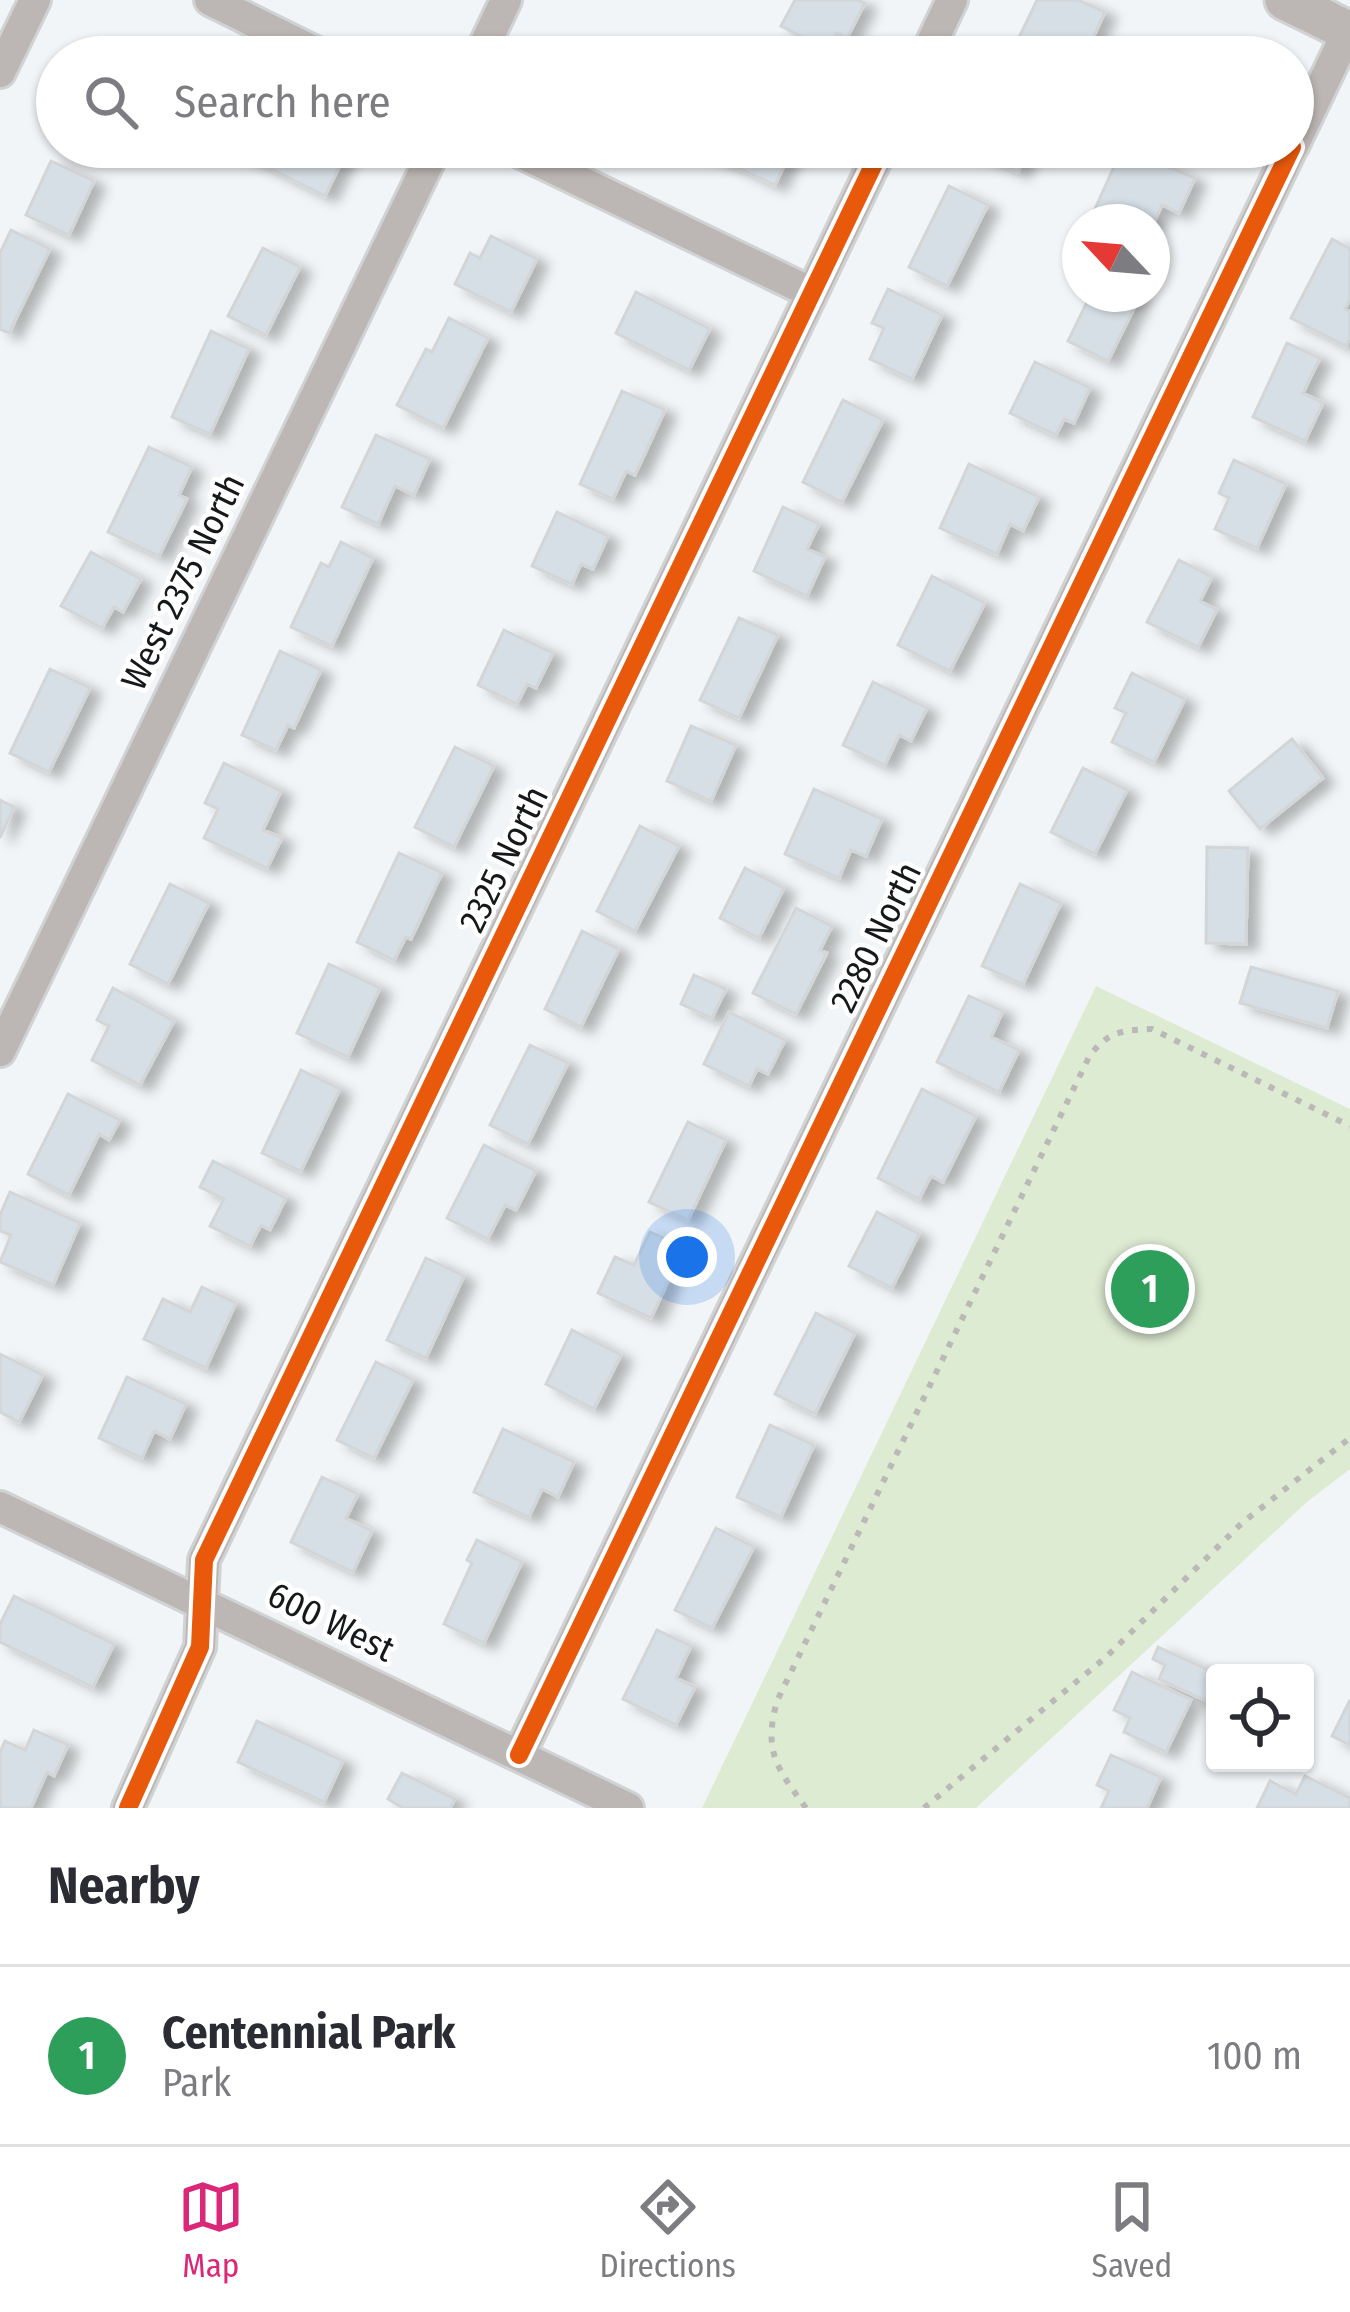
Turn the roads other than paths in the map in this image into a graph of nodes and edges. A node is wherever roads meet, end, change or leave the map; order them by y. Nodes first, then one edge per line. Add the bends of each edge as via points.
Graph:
1 (35, 0) edge
2 (210, 0) edge
3 (506, 0) edge
4 (952, 0) edge
5 (1286, 0) edge
6 (1349, 30) edge
7 (283, 36) edge
8 (489, 36) edge
9 (935, 36) edge
10 (0, 72) edge
11 (1314, 102) edge
12 (426, 168) edge
13 (553, 168) edge
14 (872, 168) edge
15 (1282, 168) edge
16 (812, 292) junction
17 (0, 1051) edge
18 (0, 1507) edge
19 (202, 1603) junction
20 (519, 1755) junction
21 (128, 1808) edge
22 (628, 1808) edge

1 - 10 street
2 - 7 street
3 - 8 street
4 - 9 street
5 - 6 street
6 - 11 street, 2280 North
12 - 17 street, West 2375 North
13 - 16 street
14 - 16 street, 2325 North
15 - 20 street, 2280 North
16 - 19 street, 2325 North via 204,1560
18 - 19 street, 600 West
19 - 20 street, 600 West
19 - 21 street, 2325 North via 200,1648
20 - 22 street, 600 West

